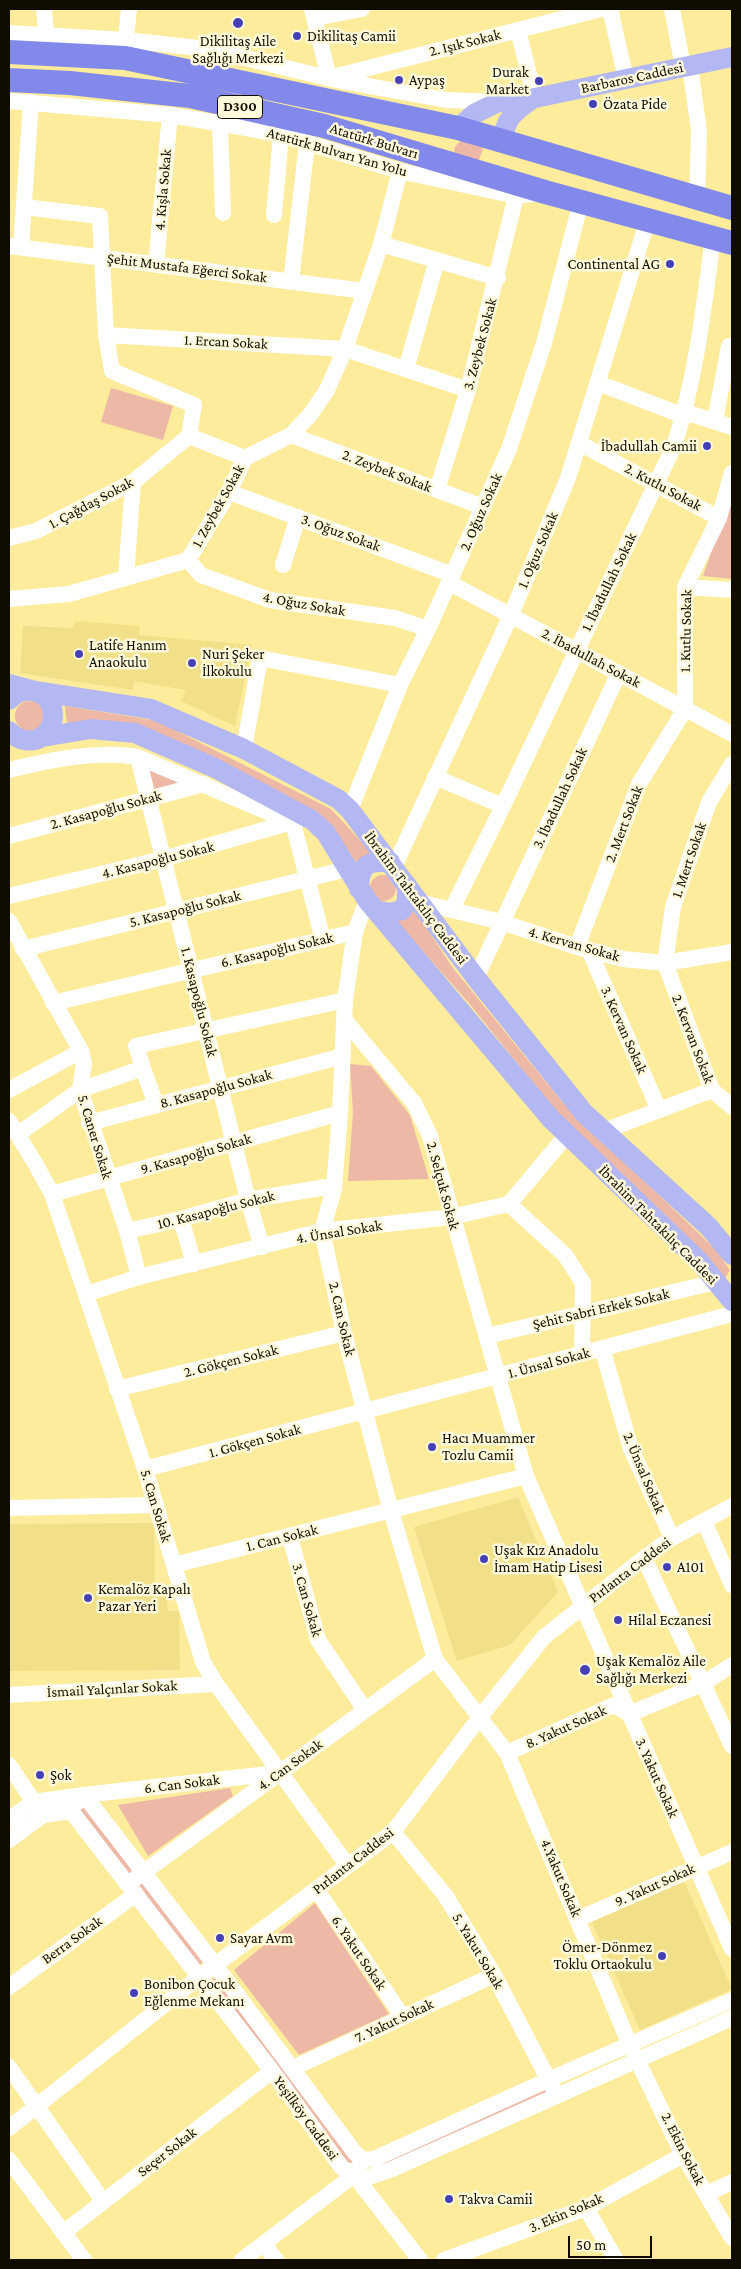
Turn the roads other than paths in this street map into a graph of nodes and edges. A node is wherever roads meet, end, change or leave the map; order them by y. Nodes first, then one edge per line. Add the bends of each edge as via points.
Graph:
1 (44, 9) edge
2 (129, 9) edge
3 (362, 9) edge
4 (601, 9) edge
5 (610, 9) edge
6 (672, 9) edge
7 (314, 13) edge
8 (518, 30) junction
9 (9, 33) edge
10 (46, 34) junction
11 (125, 49) junction
12 (9, 52) edge
13 (732, 57) edge
14 (686, 66) junction
15 (329, 78) junction
16 (626, 79) junction
17 (9, 80) edge
18 (533, 99) junction
19 (446, 100) junction
20 (9, 101) edge
21 (32, 102) junction
22 (498, 102) junction
23 (170, 115) junction
24 (466, 121) junction
25 (220, 124) junction
26 (281, 135) junction
27 (503, 141) junction
28 (307, 143) junction
29 (464, 169) junction
30 (400, 171) junction
31 (545, 192) junction
32 (516, 196) junction
33 (697, 198) junction
34 (581, 202) junction
35 (24, 208) junction
36 (732, 208) edge
37 (223, 213) dead end
38 (274, 215) dead end
39 (648, 219) junction
40 (723, 240) edge
41 (381, 244) junction
42 (15, 246) edge
43 (101, 257) junction
44 (437, 260) junction
45 (156, 264) junction
46 (498, 278) junction
47 (292, 282) junction
48 (365, 291) junction
49 (106, 335) junction
50 (731, 346) edge
51 (345, 349) junction
52 (406, 369) junction
53 (598, 383) junction
54 (468, 390) junction
55 (684, 416) junction
56 (715, 422) junction
57 (732, 427) edge
58 (291, 435) junction
59 (189, 436) junction
60 (580, 443) junction
61 (245, 458) junction
62 (732, 473) edge
63 (133, 482) junction
64 (656, 484) junction
65 (437, 490) junction
66 (229, 492) junction
67 (483, 507) junction
68 (298, 517) junction
69 (719, 518) junction
70 (9, 538) edge
71 (188, 560) junction
72 (283, 565) dead end
73 (126, 578) junction
74 (451, 579) junction
75 (684, 587) junction
76 (732, 590) edge
77 (9, 599) edge
78 (510, 615) junction
79 (428, 629) junction
80 (576, 650) junction
81 (619, 673) junction
82 (9, 684) edge
83 (400, 685) junction
84 (34, 691) junction
85 (9, 700) edge
86 (685, 709) junction
87 (732, 734) edge
88 (11, 736) edge
89 (42, 737) junction
90 (244, 748) junction
91 (138, 757) junction
92 (732, 764) edge
93 (9, 770) edge
94 (435, 777) junction
95 (204, 784) junction
96 (148, 799) junction
97 (503, 806) junction
98 (350, 810) junction
99 (297, 818) junction
100 (9, 836) edge
101 (163, 860) junction
102 (392, 864) junction
103 (347, 869) junction
104 (308, 880) junction
105 (407, 885) junction
106 (9, 896) edge
107 (367, 900) junction
108 (418, 902) junction
109 (452, 909) junction
110 (176, 912) junction
111 (9, 921) edge
112 (501, 922) junction
113 (355, 932) junction
114 (323, 940) junction
115 (23, 949) junction
116 (583, 949) junction
117 (732, 952) edge
118 (665, 963) junction
119 (191, 970) junction
120 (476, 978) junction
121 (345, 1000) junction
122 (52, 1003) junction
123 (344, 1019) junction
124 (206, 1030) junction
125 (81, 1051) junction
126 (343, 1056) junction
127 (144, 1068) junction
128 (220, 1088) junction
129 (9, 1090) edge
130 (80, 1090) junction
131 (712, 1090) junction
132 (156, 1105) junction
133 (732, 1107) edge
134 (659, 1110) junction
135 (340, 1113) junction
136 (89, 1123) junction
137 (13, 1127) edge
138 (604, 1131) junction
139 (566, 1136) junction
140 (234, 1143) junction
141 (108, 1178) junction
142 (334, 1189) junction
143 (52, 1194) junction
144 (248, 1200) junction
145 (509, 1204) junction
146 (451, 1216) junction
147 (181, 1219) junction
148 (127, 1231) junction
149 (322, 1231) junction
150 (262, 1247) junction
151 (732, 1255) edge
152 (194, 1264) junction
153 (139, 1278) junction
154 (716, 1282) junction
155 (86, 1294) junction
156 (732, 1301) edge
157 (583, 1314) junction
158 (732, 1314) edge
159 (344, 1333) junction
160 (486, 1336) junction
161 (602, 1348) junction
162 (582, 1354) junction
163 (498, 1376) junction
164 (117, 1389) junction
165 (365, 1412) junction
166 (145, 1469) junction
167 (526, 1476) junction
168 (156, 1505) junction
169 (732, 1506) edge
170 (9, 1508) edge
171 (391, 1511) junction
172 (704, 1521) junction
173 (290, 1536) junction
174 (672, 1538) junction
175 (644, 1558) junction
176 (174, 1565) junction
177 (732, 1585) edge
178 (583, 1605) junction
179 (434, 1659) junction
180 (732, 1665) edge
181 (216, 1684) junction
182 (702, 1684) junction
183 (9, 1695) edge
184 (365, 1710) junction
185 (629, 1714) junction
186 (480, 1717) junction
187 (732, 1746) edge
188 (508, 1753) junction
189 (9, 1765) edge
190 (279, 1773) junction
191 (84, 1795) junction
192 (38, 1808) junction
193 (71, 1811) junction
194 (9, 1820) edge
195 (393, 1832) junction
196 (9, 1840) edge
197 (732, 1852) edge
198 (348, 1866) junction
199 (696, 1866) junction
200 (145, 1872) junction
201 (132, 1889) junction
202 (316, 1890) junction
203 (578, 1919) junction
204 (732, 1949) edge
205 (215, 1965) junction
206 (494, 1975) junction
207 (199, 1977) junction
208 (9, 1987) edge
209 (732, 2000) edge
210 (403, 2017) junction
211 (732, 2018) edge
212 (634, 2052) junction
213 (9, 2067) edge
214 (293, 2068) junction
215 (272, 2071) junction
216 (548, 2080) junction
217 (556, 2095) junction
218 (36, 2107) junction
219 (9, 2128) edge
220 (683, 2155) junction
221 (9, 2160) edge
222 (363, 2160) junction
223 (354, 2175) junction
224 (732, 2182) edge
225 (706, 2194) junction
226 (103, 2202) junction
227 (586, 2208) junction
228 (63, 2233) junction
229 (732, 2238) edge
230 (264, 2244) junction
231 (84, 2260) edge
232 (242, 2260) edge
233 (276, 2260) edge
234 (420, 2260) edge
235 (444, 2260) edge
236 (616, 2260) edge

1 - 10 street
2 - 11 street
3 - 7 street
4 - 8 street, 2. Işık Sokak
5 - 16 street
6 - 14 street
7 - 15 street
8 - 15 street, 2. Işık Sokak
8 - 18 street
9 - 10 street
10 - 11 street
11 - 12 highway, Atatürk Bulvarı / D300
11 - 15 street via 208,49
11 - 24 highway, Atatürk Bulvarı / D300
13 - 14 main road, Barbaros Caddesi
14 - 16 main road, Barbaros Caddesi
14 - 33 street via 699,131
15 - 19 street
16 - 18 main road, Barbaros Caddesi
17 - 29 highway, Atatürk Bulvarı / D300 via 190,96 324,126
18 - 22 main road, Barbaros Caddesi
18 - 27 main road via 507,120
19 - 22 street
19 - 24 street
20 - 21 street, Atatürk Bulvarı Yan Yolu
21 - 23 street, Atatürk Bulvarı Yan Yolu
21 - 35 street
22 - 24 main road
23 - 25 street, Atatürk Bulvarı Yan Yolu
23 - 45 street, 4. Kışla Sokak
24 - 27 highway, Atatürk Bulvarı / D300
24 - 29 highway via 450,140 448,151 452,160
25 - 26 street, Atatürk Bulvarı Yan Yolu
25 - 37 street
26 - 28 street, Atatürk Bulvarı Yan Yolu
26 - 38 street
27 - 29 highway via 491,164
27 - 33 highway, Atatürk Bulvarı / D300
28 - 30 street, Atatürk Bulvarı Yan Yolu
28 - 47 street
29 - 31 highway, Atatürk Bulvarı / D300
30 - 32 street, Atatürk Bulvarı Yan Yolu
30 - 41 street, 1. Zeybek Sokak
31 - 32 street, Atatürk Bulvarı Yan Yolu
31 - 34 highway, Atatürk Bulvarı / D300
32 - 46 street, 3. Zeybek Sokak
33 - 36 highway, Atatürk Bulvarı / D300
34 - 39 highway, Atatürk Bulvarı / D300
34 - 67 street, 2. Oğuz Sokak via 544,343 509,449
35 - 42 street
35 - 43 street via 100,216
39 - 40 highway, Atatürk Bulvarı / D300
39 - 53 street, 1. Oğuz Sokak
40 - 55 street, 1. İbadullah Sokak
41 - 44 street
41 - 48 street, 1. Zeybek Sokak
42 - 43 street, Şehit Mustafa Eğerci Sokak
43 - 45 street, Şehit Mustafa Eğerci Sokak
43 - 49 street
44 - 46 street
44 - 52 street
45 - 47 street, Şehit Mustafa Eğerci Sokak
46 - 54 street, 3. Zeybek Sokak
47 - 48 street, Şehit Mustafa Eğerci Sokak
48 - 51 street, 1. Zeybek Sokak
49 - 51 street, 1. Ercan Sokak
49 - 59 street via 112,371 194,405
50 - 56 street
51 - 52 street, 1. Ercan Sokak
51 - 58 street, 1. Zeybek Sokak via 327,390
52 - 54 street, 1. Ercan Sokak
53 - 55 street
53 - 60 street, 1. Oğuz Sokak
54 - 65 street, 3. Zeybek Sokak
55 - 56 street via 691,414
55 - 64 street, 1. İbadullah Sokak
56 - 57 street
58 - 61 street, 1. Zeybek Sokak
58 - 65 street, 2. Zeybek Sokak
59 - 61 street
59 - 63 street, 1. Çağdaş Sokak
60 - 64 street, 2. Kutlu Sokak
60 - 78 street, 1. Oğuz Sokak
61 - 66 street, 1. Zeybek Sokak
62 - 69 street, 1. Kutlu Sokak
63 - 70 street, 1. Çağdaş Sokak via 36,531
63 - 73 street
64 - 69 street, 2. Kutlu Sokak
64 - 80 street, 1. İbadullah Sokak
65 - 67 street, 2. Zeybek Sokak
66 - 68 street, 3. Oğuz Sokak
66 - 71 street, 1. Zeybek Sokak
67 - 74 street, 2. Oğuz Sokak
68 - 72 street
68 - 74 street, 3. Oğuz Sokak
69 - 75 street, 1. Kutlu Sokak
71 - 73 street, 1. Zeybek Sokak
71 - 79 street, 4. Oğuz Sokak via 201,575 270,600 395,618
73 - 77 street, 1. Zeybek Sokak via 69,594
74 - 78 street, 2. İbadullah Sokak
74 - 79 street, 2. Oğuz Sokak
75 - 76 street
75 - 86 street, 1. Kutlu Sokak
78 - 80 street, 2. İbadullah Sokak
78 - 94 street, 1. Oğuz Sokak
79 - 83 street, 2. Oğuz Sokak
80 - 81 street, 2. İbadullah Sokak
80 - 97 street, 1. İbadullah Sokak
81 - 86 street, 2. İbadullah Sokak
81 - 112 street, 3. İbadullah Sokak
82 - 84 main road, İbrahim Tahtakılıç Caddesi
83 - 90 street via 260,658
83 - 98 street, 2. Oğuz Sokak
84 - 85 main road via 21,691
84 - 89 main road via 49,700 53,708 52,725
84 - 90 main road, İbrahim Tahtakılıç Caddesi via 151,709
86 - 87 street, 2. İbadullah Sokak
86 - 116 street, 2. Mert Sokak via 639,784
88 - 89 main road, İbrahim Tahtakılıç Caddesi via 35,740
89 - 99 main road, İbrahim Tahtakılıç Caddesi via 91,729 135,733 215,768
90 - 98 main road, İbrahim Tahtakılıç Caddesi via 338,799
91 - 93 street via 114,753
91 - 95 street
91 - 96 street, 1. Kasapoğlu Sokak
92 - 118 street, 1. Mert Sokak via 709,802 673,907
94 - 97 street
94 - 102 street, 1. Oğuz Sokak
95 - 96 street, 2. Kasapoğlu Sokak
95 - 99 street
96 - 100 street, 2. Kasapoğlu Sokak
96 - 101 street, 1. Kasapoğlu Sokak
97 - 109 street, 1. İbadullah Sokak
98 - 102 main road, İbrahim Tahtakılıç Caddesi
99 - 101 street, 4. Kasapoğlu Sokak
99 - 103 main road, İbrahim Tahtakılıç Caddesi via 326,833
99 - 104 street
101 - 106 street, 4. Kasapoğlu Sokak
101 - 110 street, 1. Kasapoğlu Sokak
102 - 105 main road, İbrahim Tahtakılıç Caddesi
102 - 107 main road via 377,861 365,865 360,874
103 - 104 street, 5. Kasapoğlu Sokak
103 - 107 main road, İbrahim Tahtakılıç Caddesi
104 - 110 street, 5. Kasapoğlu Sokak
104 - 114 street
105 - 107 main road via 407,901 402,910 390,913
105 - 108 main road, İbrahim Tahtakılıç Caddesi
107 - 113 street, 2. Can Sokak
107 - 139 main road, İbrahim Tahtakılıç Caddesi
108 - 109 street, 4. Kervan Sokak
108 - 120 main road, İbrahim Tahtakılıç Caddesi
109 - 112 street, 4. Kervan Sokak
110 - 115 street, 5. Kasapoğlu Sokak
110 - 119 street, 1. Kasapoğlu Sokak
111 - 115 street, 5. Caner Sokak
112 - 116 street, 4. Kervan Sokak
112 - 120 street, 3. İbadullah Sokak
113 - 114 street, 6. Kasapoğlu Sokak
113 - 121 street, 2. Can Sokak
114 - 119 street, 6. Kasapoğlu Sokak
115 - 122 street, 5. Caner Sokak
116 - 118 street, 4. Kervan Sokak via 623,959
116 - 134 street, 3. Kervan Sokak
117 - 118 street, 4. Kervan Sokak
118 - 131 street, 2. Kervan Sokak
119 - 122 street, 6. Kasapoğlu Sokak
119 - 124 street, 1. Kasapoğlu Sokak
120 - 138 main road, İbrahim Tahtakılıç Caddesi via 584,1113
121 - 123 street, 2. Can Sokak
121 - 124 street
122 - 125 street, 5. Caner Sokak
123 - 126 street, 2. Can Sokak
123 - 146 street, 2. Selçuk Sokak via 414,1103 430,1136
124 - 127 street via 136,1046
124 - 128 street, 1. Kasapoğlu Sokak
125 - 129 street
125 - 130 street, 5. Caner Sokak via 84,1063
126 - 128 street, 8. Kasapoğlu Sokak
126 - 135 street, 2. Can Sokak
127 - 130 street
127 - 132 street
128 - 132 street, 8. Kasapoğlu Sokak
128 - 140 street, 1. Kasapoğlu Sokak
130 - 136 street, 5. Caner Sokak
130 - 137 street
131 - 133 street, 2. Kervan Sokak
131 - 134 street
132 - 136 street, 8. Kasapoğlu Sokak
134 - 138 street
135 - 140 street, 9. Kasapoğlu Sokak
135 - 142 street, 2. Can Sokak
136 - 141 street, 5. Caner Sokak
137 - 143 street, 5. Can Sokak
138 - 151 main road, İbrahim Tahtakılıç Caddesi via 709,1227
139 - 145 street
139 - 154 main road, İbrahim Tahtakılıç Caddesi via 699,1261
140 - 141 street, 9. Kasapoğlu Sokak
140 - 144 street, 1. Kasapoğlu Sokak
141 - 143 street, 9. Kasapoğlu Sokak
141 - 148 street, 5. Caner Sokak
142 - 144 street, 10. Kasapoğlu Sokak via 326,1187
142 - 149 street, 2. Can Sokak
143 - 155 street, 5. Can Sokak
144 - 147 street, 10. Kasapoğlu Sokak
144 - 150 street, 1. Kasapoğlu Sokak
145 - 146 street, 4. Ünsal Sokak
145 - 157 street via 564,1255 583,1283
146 - 149 street, 4. Ünsal Sokak
146 - 160 street, 2. Selçuk Sokak
147 - 148 street, 10. Kasapoğlu Sokak
147 - 152 street
148 - 153 street, 5. Caner Sokak
149 - 150 street, 4. Ünsal Sokak
149 - 159 street, 2. Can Sokak
150 - 152 street, 4. Ünsal Sokak
152 - 153 street, 4. Ünsal Sokak
153 - 155 street, 4. Ünsal Sokak
154 - 156 main road, İbrahim Tahtakılıç Caddesi
154 - 157 street, Şehit Sabri Erkek Sokak
155 - 164 street, 5. Can Sokak
157 - 160 street, Şehit Sabri Erkek Sokak
157 - 162 street
158 - 161 street, 1. Ünsal Sokak
159 - 164 street, 2. Gökçen Sokak
159 - 165 street, 2. Can Sokak
160 - 163 street, 2. Selçuk Sokak
161 - 162 street, 1. Ünsal Sokak
161 - 174 street, 2. Ünsal Sokak via 631,1449
162 - 163 street, 1. Ünsal Sokak
163 - 165 street, 1. Ünsal Sokak
163 - 167 street, 2. Selçuk Sokak
164 - 166 street, 5. Can Sokak
165 - 166 street, 1. Gökçen Sokak
165 - 171 street, 2. Can Sokak
166 - 168 street, 5. Can Sokak
167 - 171 street
167 - 178 street, 3. Yakut Sokak
168 - 170 street
168 - 176 street, 5. Can Sokak
169 - 172 street, Pırlanta Caddesi
171 - 173 street, 1. Can Sokak
171 - 179 street, 2. Can Sokak
172 - 174 street, Pırlanta Caddesi
172 - 177 street
173 - 176 street, 1. Can Sokak
173 - 184 street, 3. Can Sokak via 318,1640
174 - 175 street, Pırlanta Caddesi
175 - 178 street, Pırlanta Caddesi
175 - 182 street
176 - 181 street, 5. Can Sokak via 203,1662
178 - 185 street, 3. Yakut Sokak
178 - 186 street, Pırlanta Caddesi via 544,1638
179 - 184 street, 4. Can Sokak
179 - 186 street, 2. Can Sokak
180 - 182 street, 8. Yakut Sokak
181 - 183 street, İsmail Yalçınlar Sokak
181 - 190 street, 5. Can Sokak
182 - 185 street, 8. Yakut Sokak
182 - 187 street
184 - 190 street, 4. Can Sokak
185 - 188 street, 8. Yakut Sokak via 614,1706
185 - 199 street, 3. Yakut Sokak
186 - 188 street, 4.Yakut Sokak
186 - 195 street, Pırlanta Caddesi
188 - 203 street, 4.Yakut Sokak
189 - 192 street
190 - 191 street, 6. Can Sokak
190 - 198 street, 5. Can Sokak
190 - 200 street, 4. Can Sokak
191 - 192 street
191 - 193 street
191 - 200 street, Yeşilköy Caddesi
192 - 193 street
192 - 194 street
192 - 196 street
193 - 201 street, Yeşilköy Caddesi
195 - 198 street, Pırlanta Caddesi
195 - 206 street, 5. Yakut Sokak via 445,1895
197 - 199 street, 9. Yakut Sokak
198 - 202 street, Pırlanta Caddesi
199 - 203 street, 9. Yakut Sokak
199 - 204 street, 3. Yakut Sokak
200 - 201 street, 4. Can Sokak
200 - 205 street, Yeşilköy Caddesi
201 - 207 street, Yeşilköy Caddesi
201 - 208 street, Berra Sokak
202 - 205 street, Pırlanta Caddesi
202 - 210 street, 6. Yakut Sokak
203 - 212 street, 4.Yakut Sokak
205 - 207 street, Pırlanta Caddesi
205 - 214 street, Yeşilköy Caddesi
206 - 210 street, 7. Yakut Sokak
206 - 216 street, 5. Yakut Sokak
207 - 215 street, Yeşilköy Caddesi
207 - 218 street, Pırlanta Caddesi
209 - 212 street, Yeşilköy Caddesi
210 - 214 street, 7. Yakut Sokak
211 - 212 street, Yeşilköy Caddesi
212 - 216 street, Yeşilköy Caddesi
212 - 217 street, Yeşilköy Caddesi
212 - 220 street, 2. Ekin Sokak
213 - 218 street
214 - 222 street, Yeşilköy Caddesi
215 - 223 street, Yeşilköy Caddesi via 342,2168
215 - 226 street, Seçer Sokak
216 - 217 street, 5. Yakut Sokak
216 - 222 street, Yeşilköy Caddesi via 374,2159
217 - 223 street, Yeşilköy Caddesi via 390,2170 369,2177
218 - 219 street, Pırlanta Caddesi
218 - 226 street
220 - 225 street, 2. Ekin Sokak
220 - 227 street, 3. Ekin Sokak
221 - 228 street
222 - 223 street
223 - 230 street
223 - 234 street
224 - 225 street
225 - 229 street, 2. Ekin Sokak
226 - 228 street, Seçer Sokak
227 - 235 street, 3. Ekin Sokak
227 - 236 street
228 - 231 street
230 - 232 street
230 - 233 street

